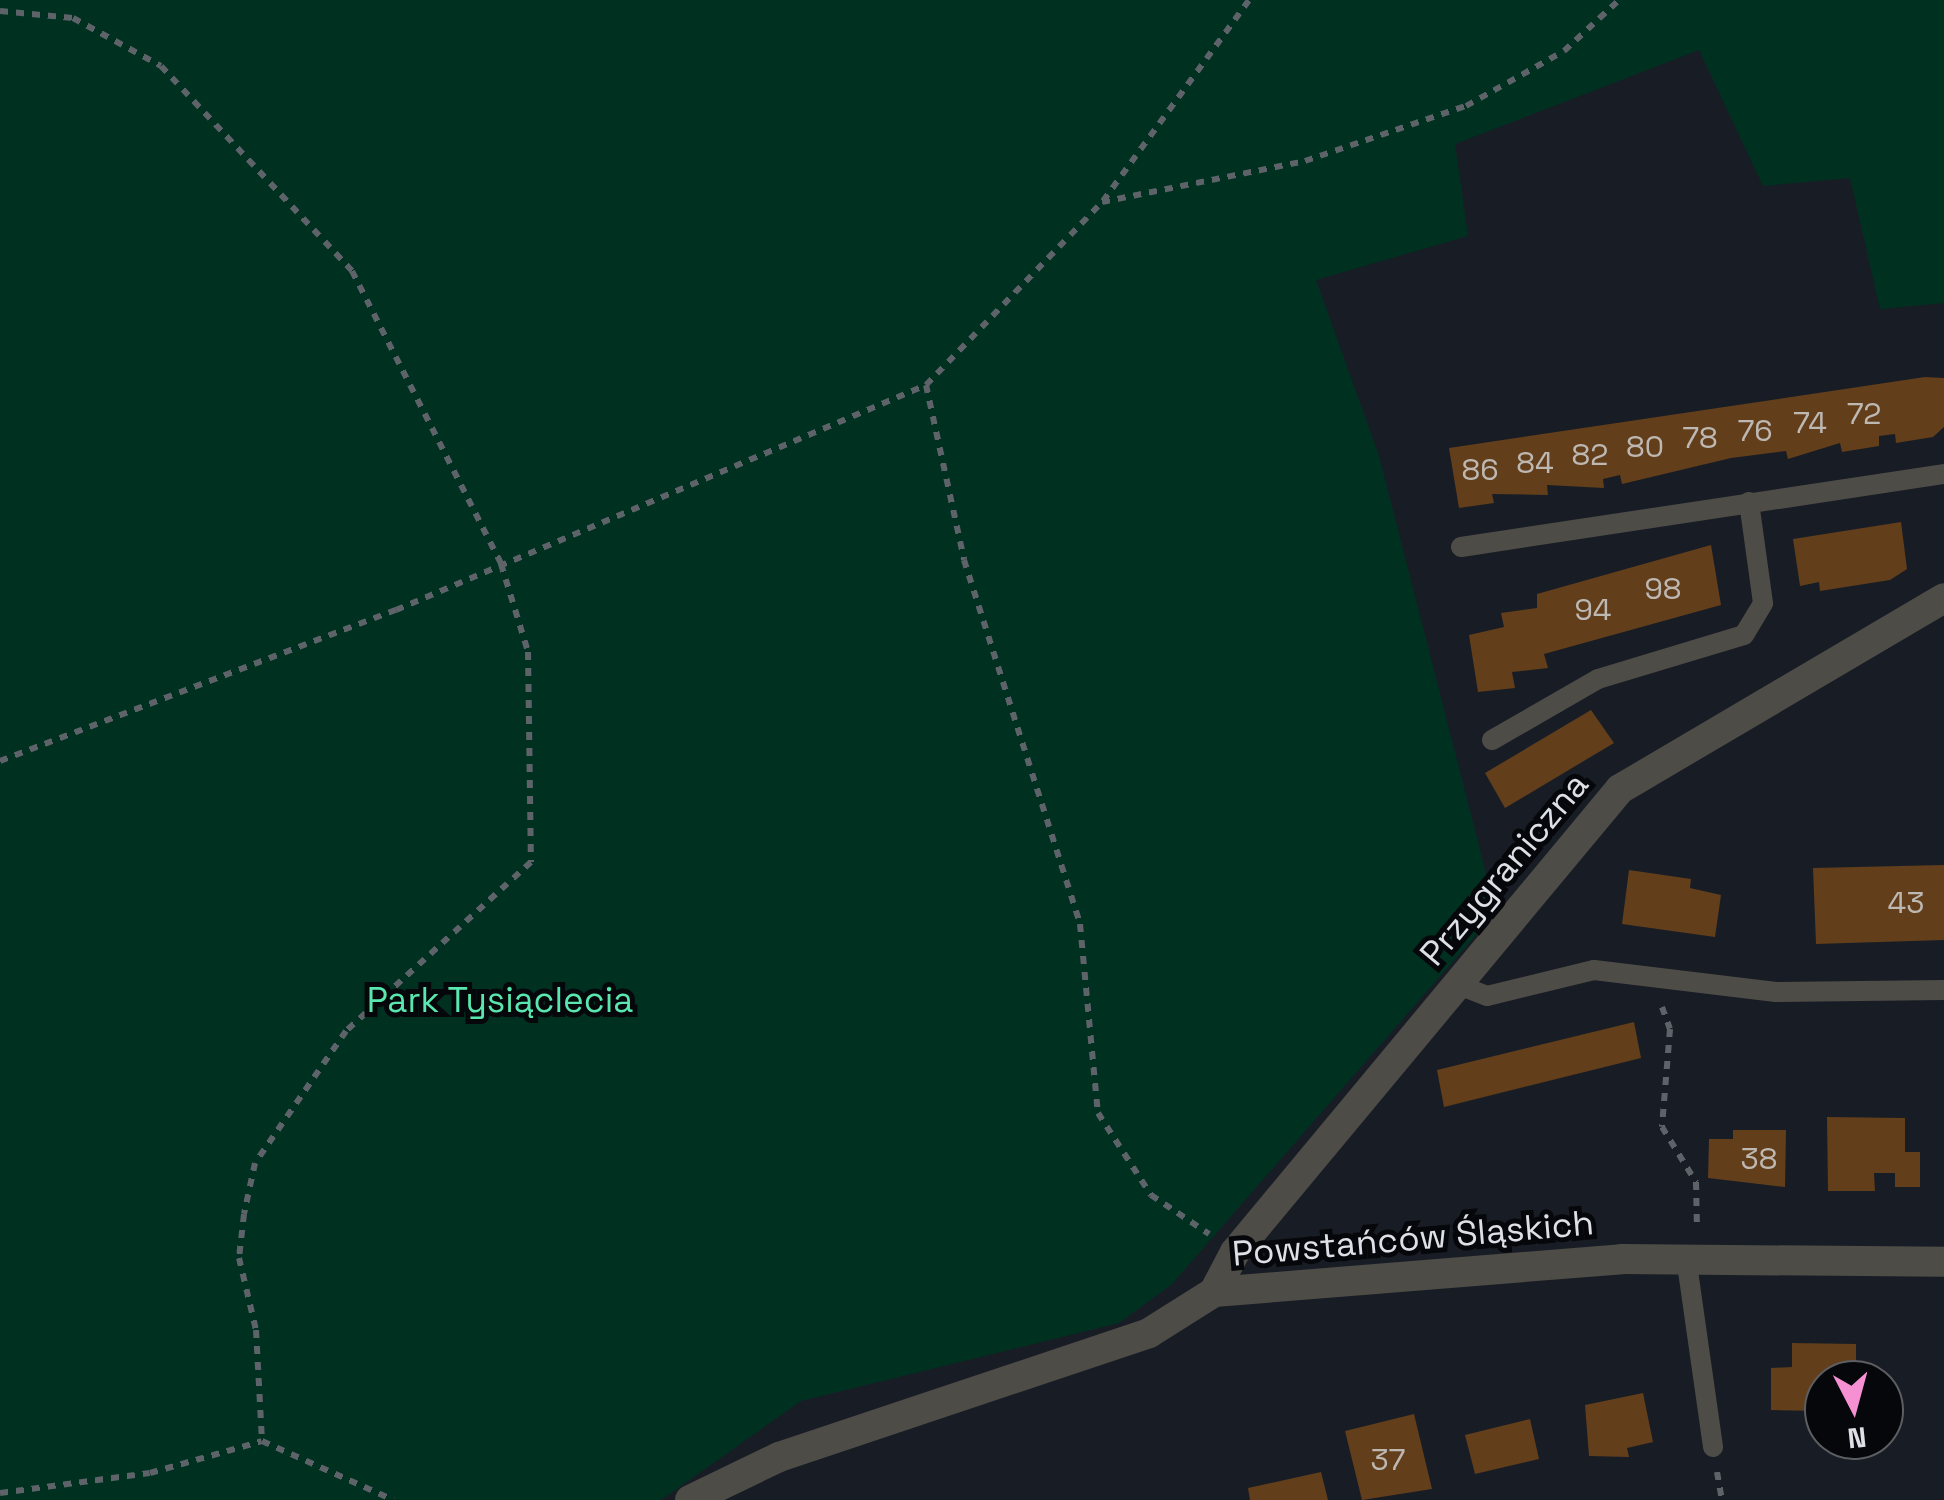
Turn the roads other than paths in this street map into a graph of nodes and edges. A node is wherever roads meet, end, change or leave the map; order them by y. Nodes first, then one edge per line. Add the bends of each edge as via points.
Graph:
1 (1944, 474) edge
2 (1749, 502) junction
3 (1460, 547) dead end
4 (1944, 598) edge
5 (1492, 740) dead end
6 (1456, 984) junction
7 (1944, 990) edge
8 (1686, 1257) junction
9 (1944, 1262) edge
10 (1214, 1292) junction
11 (1713, 1446) dead end
12 (690, 1500) edge

1 - 2 lane
2 - 3 lane
2 - 5 lane via 1763,603 1744,635 1598,679
4 - 6 street, Przygraniczna via 1620,789
6 - 7 lane via 1487,996 1594,970 1776,992
6 - 10 street, Przygraniczna via 1235,1252
8 - 9 street, Powstańców Śląskich
8 - 10 street, Powstańców Śląskich
8 - 11 lane
10 - 12 street, Powstańców Śląskich via 1148,1333 779,1457

